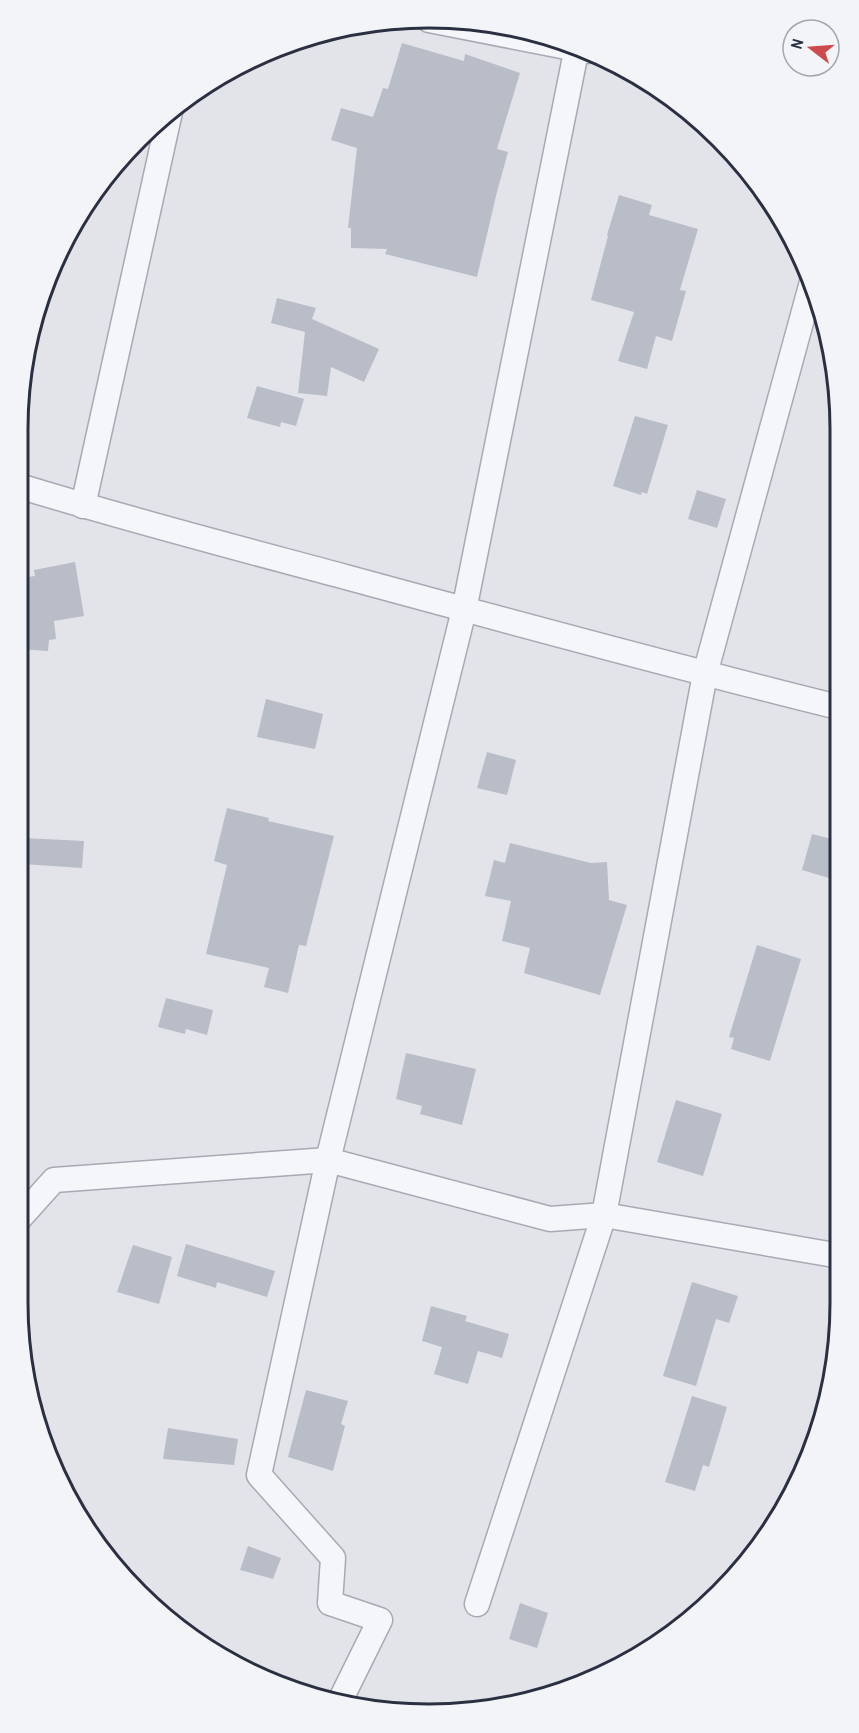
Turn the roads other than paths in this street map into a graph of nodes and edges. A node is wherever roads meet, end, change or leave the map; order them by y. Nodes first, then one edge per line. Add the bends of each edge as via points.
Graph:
1 (578, 57) edge
2 (167, 127) edge
3 (808, 298) edge
4 (28, 489) edge
5 (83, 506) junction
6 (464, 610) junction
7 (705, 674) junction
8 (830, 705) edge
9 (328, 1160) junction
10 (28, 1209) edge
11 (604, 1215) junction
12 (830, 1254) edge
13 (477, 1604) dead end
14 (343, 1695) edge

1 - 6 street
2 - 5 street
3 - 7 street
4 - 5 street
5 - 6 street
6 - 7 street
6 - 9 street
7 - 8 street
7 - 11 street
9 - 10 street via 54,1180
9 - 11 street via 550,1219
9 - 14 street via 259,1475 333,1558 330,1602 380,1620
11 - 12 street
11 - 13 street

